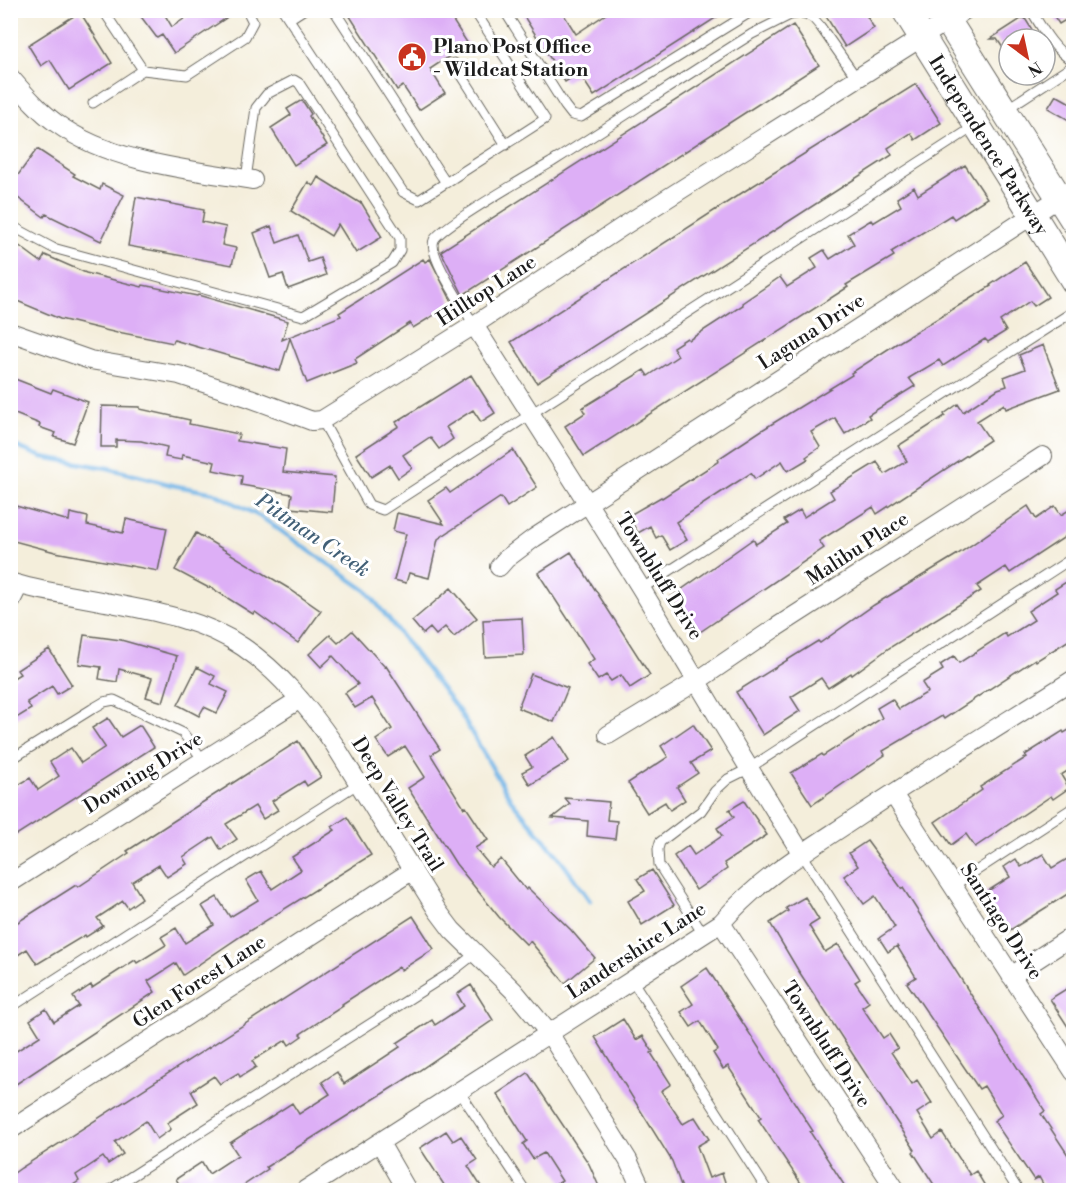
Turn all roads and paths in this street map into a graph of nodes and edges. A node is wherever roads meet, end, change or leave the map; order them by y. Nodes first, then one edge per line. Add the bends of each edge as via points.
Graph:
1 (104, 10) edge
2 (247, 10) edge
3 (283, 10) edge
4 (303, 10) edge
5 (334, 10) edge
6 (474, 10) edge
7 (504, 10) edge
8 (754, 10) edge
9 (904, 10) edge
10 (1030, 10) edge
11 (951, 14) edge
12 (289, 20) junction
13 (923, 39) junction
14 (454, 63) dead end
15 (1074, 64) edge
16 (143, 70) junction
17 (858, 80) junction
18 (13, 85) edge
19 (93, 103) dead end
20 (1004, 110) junction
21 (977, 125) junction
22 (506, 145) junction
23 (249, 180) joint
24 (446, 183) junction
25 (1059, 198) junction
26 (1032, 215) junction
27 (1074, 221) edge
28 (10, 225) edge
29 (1074, 281) edge
30 (1074, 311) edge
31 (474, 325) junction
32 (10, 332) edge
33 (531, 413) junction
34 (322, 420) junction
35 (1043, 456) dead end
36 (589, 504) junction
37 (1074, 558) edge
38 (499, 567) dead end
39 (15, 583) edge
40 (641, 589) junction
41 (10, 603) edge
42 (1074, 679) edge
43 (697, 681) junction
44 (300, 699) junction
45 (608, 735) dead end
46 (10, 760) edge
47 (203, 760) junction
48 (748, 769) junction
49 (359, 783) junction
50 (893, 794) junction
51 (1074, 807) edge
52 (802, 854) junction
53 (413, 870) junction
54 (10, 883) edge
55 (953, 886) junction
56 (721, 923) junction
57 (704, 934) junction
58 (1074, 935) edge
59 (476, 953) junction
60 (1011, 976) junction
61 (632, 980) junction
62 (10, 1008) edge
63 (549, 1033) junction
64 (1072, 1067) edge
65 (459, 1092) junction
66 (10, 1130) edge
67 (380, 1143) junction
68 (110, 1191) edge
69 (305, 1191) edge
70 (407, 1191) edge
71 (525, 1191) edge
72 (642, 1191) edge
73 (767, 1191) edge
74 (896, 1191) edge
75 (1018, 1191) edge

1 - 16 lane
2 - 16 lane via 253,22 245,37 187,75
3 - 12 lane
4 - 12 lane
5 - 24 lane
6 - 22 lane via 545,119
7 - 8 lane via 565,106 581,117
9 - 13 main road, Independence Parkway
10 - 15 lane via 1050,40
11 - 13 street, Hilltop Lane
11 - 20 main road, Independence Parkway
12 - 24 lane via 403,192 419,200
13 - 17 street, Hilltop Lane
13 - 21 main road, Independence Parkway
14 - 22 lane
15 - 20 lane
16 - 19 lane
17 - 31 street, Hilltop Lane via 622,227
17 - 31 lane via 813,18 800,13 790,15 732,46 491,199 440,232 433,241 438,263
18 - 23 street via 56,123 81,138 152,162
20 - 25 main road, Independence Parkway
21 - 26 main road, Independence Parkway
21 - 33 lane
22 - 24 lane
23 - 28 lane via 256,108 267,94 294,80 400,238 400,250 392,263 303,316 53,248
25 - 26 street, Laguna Drive
25 - 27 main road, Independence Parkway
26 - 29 main road, Independence Parkway
26 - 36 street, Laguna Drive
30 - 40 lane
31 - 33 street, Townbluff Drive
31 - 34 street, Hilltop Lane
32 - 34 street via 90,360 179,375 312,421
33 - 34 lane via 383,510 369,505
33 - 36 street, Townbluff Drive
35 - 43 street, Malibu Place
36 - 38 street, Laguna Drive via 534,538
36 - 40 street, Townbluff Drive
37 - 48 lane
39 - 41 street
39 - 44 street, Deep Valley Trail via 187,621 242,646
40 - 43 street, Townbluff Drive
42 - 50 street, Landershire Lane
43 - 45 street, Malibu Place
43 - 48 street, Townbluff Drive
44 - 47 street, Downing Drive
44 - 49 street, Deep Valley Trail
46 - 47 lane via 104,702 114,700 183,733
47 - 54 street, Downing Drive
48 - 52 street, Townbluff Drive
48 - 57 lane via 728,779 701,811 660,842 658,849 659,865
49 - 53 street, Deep Valley Trail
49 - 62 lane
50 - 52 street, Landershire Lane
50 - 55 street, Santiago Drive
51 - 55 lane
52 - 56 street, Landershire Lane via 772,873
52 - 75 lane
53 - 59 street, Deep Valley Trail via 452,930
53 - 66 street, Glen Forest Lane
55 - 60 street, Santiago Drive
56 - 57 street, Landershire Lane
56 - 74 street, Townbluff Drive
57 - 61 street, Landershire Lane
58 - 60 street
59 - 63 street, Deep Valley Trail
59 - 68 lane
60 - 64 street, Santiago Drive
61 - 63 street, Landershire Lane
61 - 73 lane
63 - 65 street, Landershire Lane
63 - 72 street, Deep Valley Trail via 628,1160
65 - 67 street, Landershire Lane
65 - 71 lane
67 - 69 street, Landershire Lane
67 - 70 street

